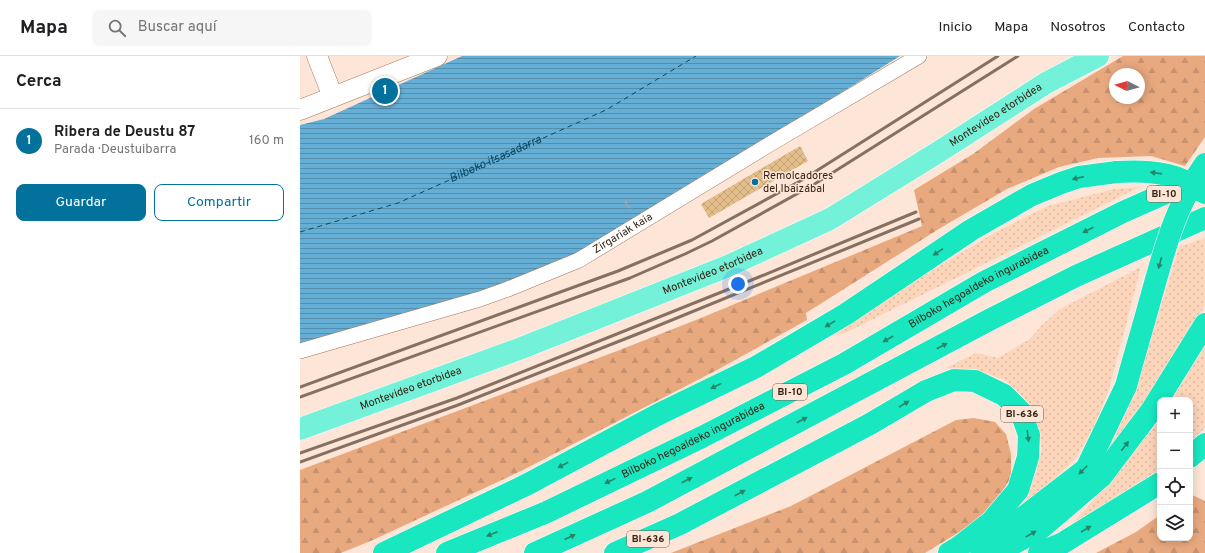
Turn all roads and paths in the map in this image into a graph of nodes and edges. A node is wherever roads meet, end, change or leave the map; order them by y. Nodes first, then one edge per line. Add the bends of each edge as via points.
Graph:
1 (317, 56) edge
2 (437, 56) edge
3 (919, 56) edge
4 (1098, 56) edge
5 (333, 97) junction
6 (300, 110) edge
7 (1205, 164) edge
8 (1205, 175) edge
9 (1205, 193) edge
10 (1205, 218) edge
11 (1205, 324) edge
12 (300, 351) edge
13 (300, 428) edge
14 (1205, 444) edge
15 (1193, 455) edge
16 (1157, 485) edge
17 (384, 553) edge
18 (447, 553) edge
19 (534, 553) edge
20 (615, 553) edge
21 (949, 553) edge
22 (966, 553) edge
23 (996, 553) edge
24 (1039, 553) edge

1 - 5 street
2 - 5 street
3 - 12 street, Zirgariak kaia via 579,260 480,299
4 - 13 main road, Montevideo etorbidea via 1046,83 830,219 728,266 526,346
5 - 6 street
7 -> 22 highway, bridge via 1193,181 1165,245 1126,386 1086,469 1016,523
8 -> 18 highway, Bilboko hegoaldeko ingurabidea / BI-10 via 1123,212 984,282 844,364 708,433 547,512
9 -> 17 highway, bridge via 1182,180 1144,171 1079,177 1032,195 971,230 846,314 756,367 659,414 528,484
19 -> 10 highway, BI-10 via 647,502 1076,276
23 -> 11 highway via 1039,530 1102,477 1151,411
14 - 15 highway
24 -> 16 highway via 1061,544
20 -> 21 highway, BI-636 via 688,521 870,424 926,391 954,380 976,382 1004,395 1021,412 1029,435 1028,457 1018,490 991,522

